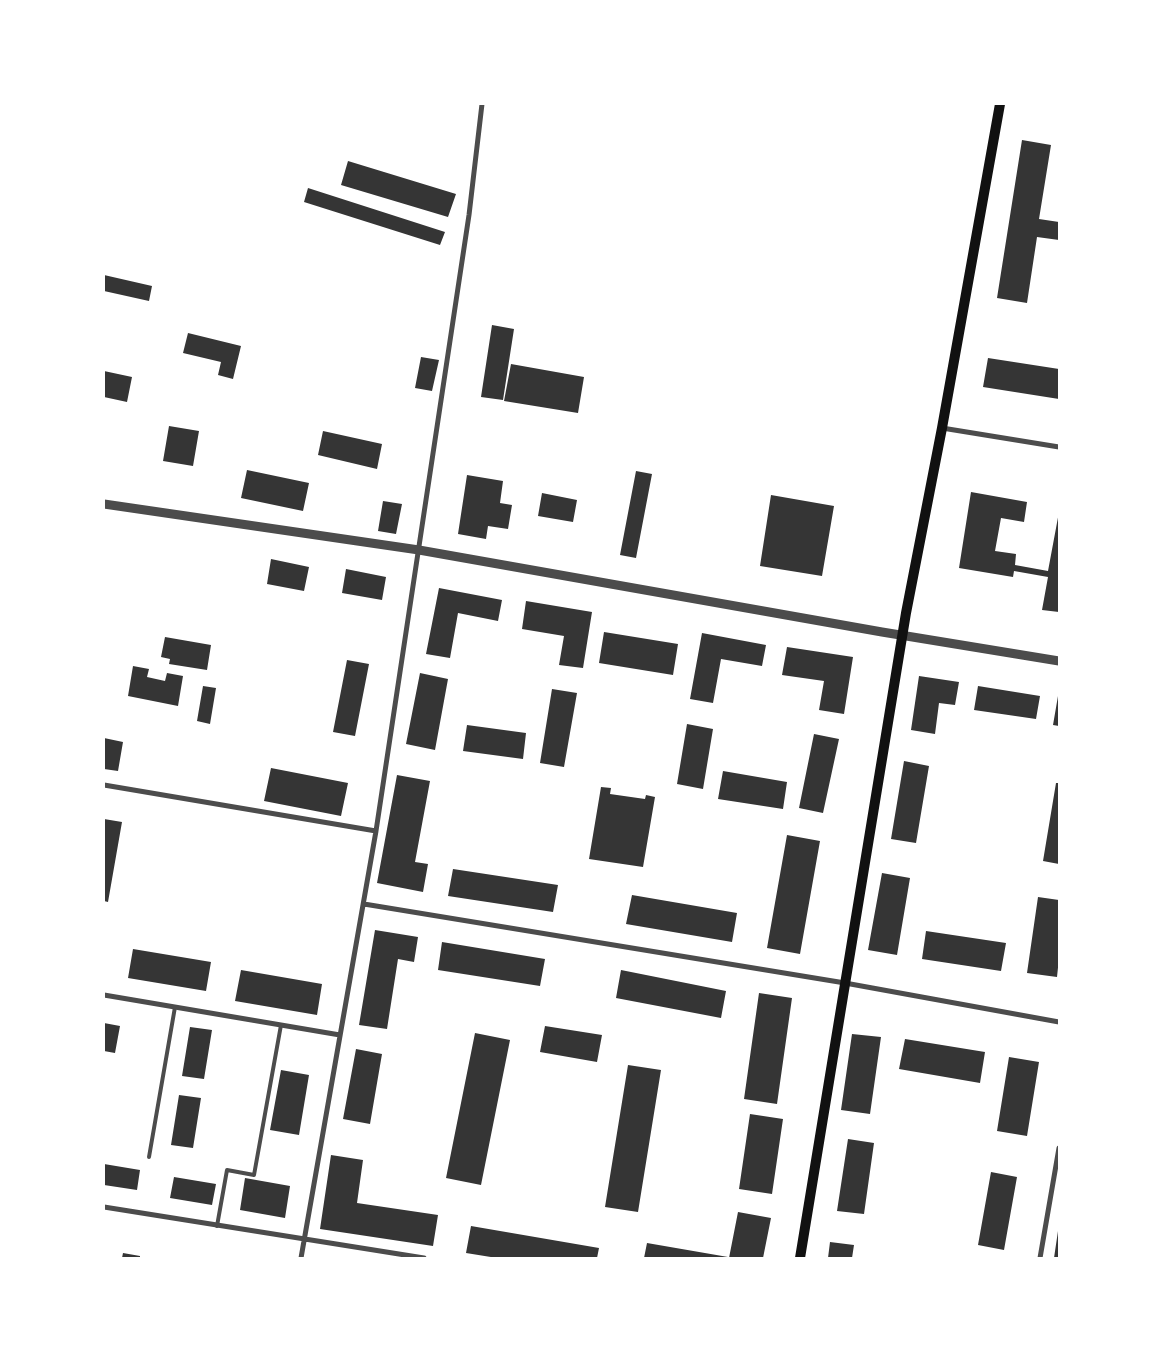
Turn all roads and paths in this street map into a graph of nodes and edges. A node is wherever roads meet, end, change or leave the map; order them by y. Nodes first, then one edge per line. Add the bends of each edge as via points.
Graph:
1 (482, 104) edge
2 (1000, 104) edge
3 (942, 428) junction
4 (1059, 446) edge
5 (104, 504) edge
6 (419, 550) junction
7 (902, 636) junction
8 (1059, 661) edge
9 (104, 785) edge
10 (376, 831) junction
11 (364, 904) junction
12 (845, 984) junction
13 (104, 995) edge
14 (175, 1007) junction
15 (1059, 1022) edge
16 (281, 1025) junction
17 (340, 1035) junction
18 (1059, 1148) edge
19 (149, 1157) dead end
20 (1058, 1164) edge
21 (104, 1207) edge
22 (217, 1226) junction
23 (304, 1240) junction
24 (301, 1258) edge
25 (424, 1258) edge
26 (800, 1258) edge
27 (1040, 1258) edge

1 - 6 street via 469,216
2 - 3 main road
3 - 4 street
3 - 7 main road
5 - 6 street
6 - 7 street
6 - 10 street
7 - 8 street
7 - 12 main road
9 - 10 street
10 - 11 street
11 - 12 street
11 - 17 street
12 - 15 street
12 - 26 main road
13 - 14 street
14 - 16 street
14 - 19 lane
16 - 17 street
16 - 22 lane via 254,1175 227,1170
17 - 23 street
18 - 20 street
20 - 27 street
21 - 22 street
22 - 23 street
23 - 24 street
23 - 25 street

